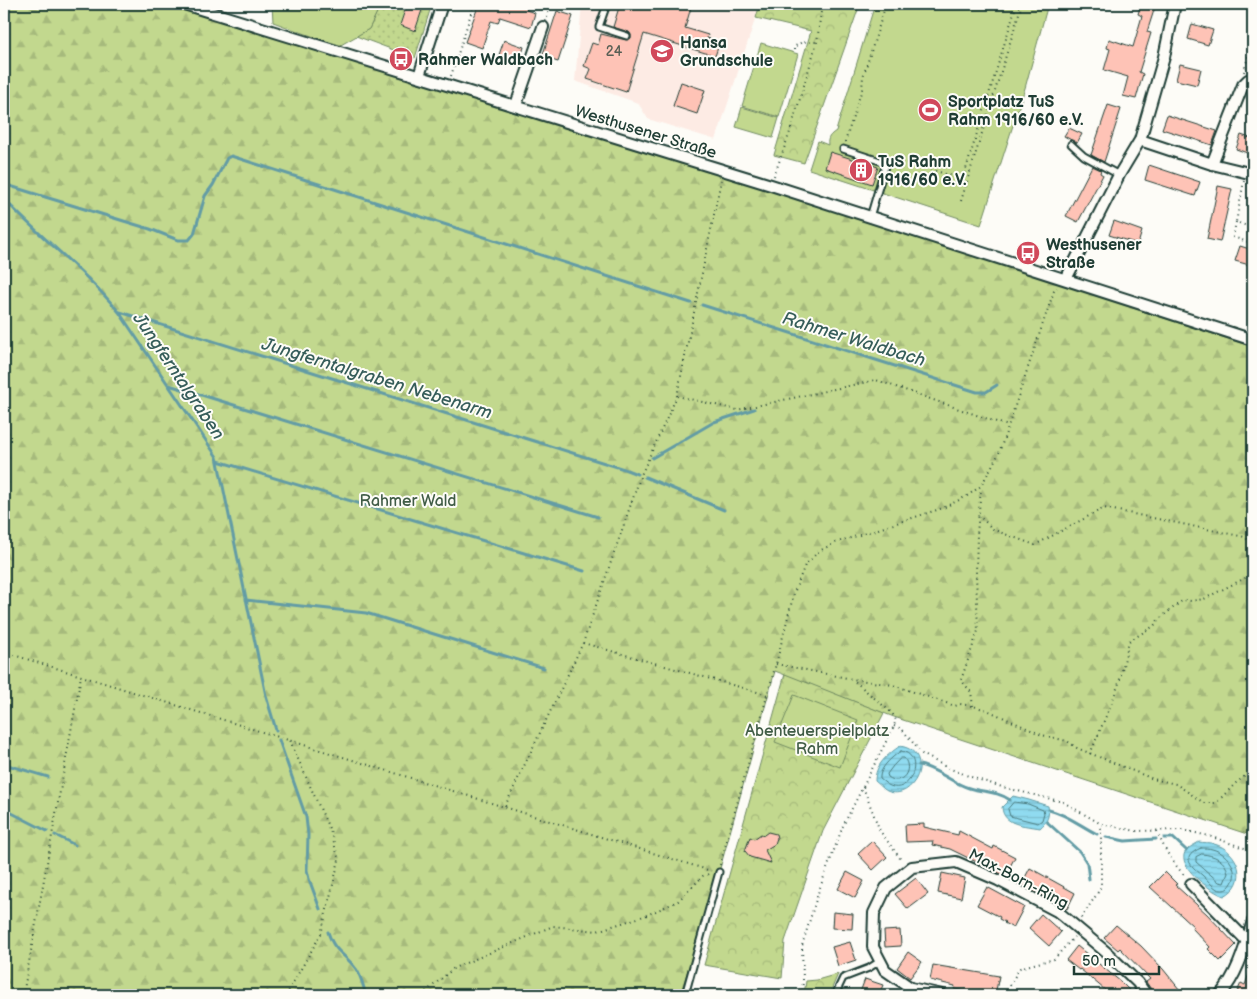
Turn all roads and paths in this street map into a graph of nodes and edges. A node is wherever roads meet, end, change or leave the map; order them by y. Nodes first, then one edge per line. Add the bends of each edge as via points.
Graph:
1 (184, 4) edge
2 (442, 4) edge
3 (474, 4) edge
4 (550, 4) edge
5 (606, 4) edge
6 (822, 4) edge
7 (886, 4) edge
8 (1009, 4) edge
9 (1175, 4) edge
10 (1016, 6) junction
11 (543, 26) joint
12 (627, 36) dead end
13 (1253, 38) edge
14 (817, 42) junction
15 (794, 50) dead end
16 (419, 76) junction
17 (1251, 80) edge
18 (448, 85) junction
19 (516, 105) junction
20 (1140, 140) junction
21 (1070, 144) dead end
22 (843, 149) joint
23 (886, 163) junction
24 (1212, 164) junction
25 (723, 171) junction
26 (1249, 173) edge
27 (1119, 175) junction
28 (963, 179) junction
29 (968, 180) junction
30 (771, 185) junction
31 (961, 201) dead end
32 (870, 217) junction
33 (1236, 222) junction
34 (1253, 228) edge
35 (1253, 244) edge
36 (1066, 279) junction
37 (1253, 340) edge
38 (677, 396) junction
39 (1008, 426) junction
40 (981, 486) junction
41 (978, 515) junction
42 (1253, 545) edge
43 (1253, 574) edge
44 (583, 643) junction
45 (4, 652) edge
46 (776, 664) junction
47 (81, 676) junction
48 (852, 679) junction
49 (768, 695) junction
50 (973, 706) junction
51 (894, 726) junction
52 (290, 740) junction
53 (1090, 754) junction
54 (1253, 770) edge
55 (863, 787) junction
56 (505, 806) junction
57 (1101, 824) junction
58 (1157, 831) junction
59 (1253, 851) edge
60 (909, 870) junction
61 (718, 872) junction
62 (1191, 884) joint
63 (1253, 921) edge
64 (1077, 928) junction
65 (1247, 941) junction
66 (880, 961) junction
67 (910, 992) edge
68 (23, 995) edge
69 (286, 995) edge
70 (422, 995) edge
71 (685, 995) edge
72 (802, 995) edge
73 (835, 995) edge
74 (942, 995) edge
75 (1006, 995) edge
76 (1146, 995) edge
77 (1220, 995) edge

1 - 16 street, Westhusener Straße
2 - 16 street
3 - 18 path
4 - 11 path via 550,13
5 - 12 lane via 599,27
6 - 14 path
7 - 22 path
8 - 10 path
9 - 20 street via 1164,58
10 - 28 path
10 - 29 path via 1021,7
11 - 19 street
13 - 17 path via 1243,70
14 - 15 path via 802,42
14 - 30 path
16 - 18 street, Westhusener Straße
17 - 24 street via 1243,85
18 - 19 street, Westhusener Straße
19 - 25 street, Westhusener Straße
20 - 24 street
20 - 27 street
21 - 27 lane via 1084,156
22 - 23 lane
23 - 28 path via 888,156
23 - 32 lane
24 - 26 street
25 - 30 street, Westhusener Straße
25 - 38 path
26 - 33 path
27 - 36 street
28 - 29 path
29 - 31 path
30 - 32 street, Westhusener Straße
32 - 36 street, Westhusener Straße
33 - 34 path
33 - 35 path via 1233,237
36 - 37 street, Westhusener Straße
36 - 39 path via 1054,291
38 - 39 path via 737,410 876,380
38 - 44 path via 641,475
39 - 40 path via 999,453
40 - 41 path
40 - 46 path via 943,508 819,551 805,565 794,593
41 - 42 path via 994,530 1035,545 1104,508 1245,537
41 - 50 path via 978,631 961,680 972,692
43 - 53 path via 1204,599 1183,600 1154,626 1132,638 1126,648 1119,683
44 - 49 path
44 - 56 path
45 - 47 path
46 - 48 path
46 - 49 path
47 - 52 path
47 - 68 path
48 - 50 path via 892,685 955,706
48 - 51 path via 892,713 896,720
49 - 61 path
50 - 53 path via 1042,735 1067,741
51 - 55 path
51 - 57 path via 905,733 922,754 942,765 971,778 1063,802
52 - 56 path
52 - 69 path via 331,832 339,860 321,934
53 - 54 path via 1153,779 1176,784 1193,797 1211,804
55 - 60 path via 886,841
55 - 72 path via 843,826 802,946
56 - 61 path
57 - 58 path via 1136,831
57 - 64 path via 1101,886
58 - 59 path via 1182,830
58 - 62 path via 1168,855
60 - 64 street, Max-Born-Ring via 956,862 998,880 1056,912
60 - 66 street, Max-Born-Ring via 886,888 874,913 873,947
61 - 70 path via 703,876 678,901 647,915 597,931 553,926 454,968
61 - 71 lane
62 - 65 street
63 - 65 street
64 - 75 path via 1054,959 1020,968
64 - 76 street, Max-Born-Ring via 1138,983
65 - 77 street via 1239,965
66 - 67 street, Max-Born-Ring via 885,970
66 - 73 lane via 842,978
67 - 74 street, Max-Born-Ring

